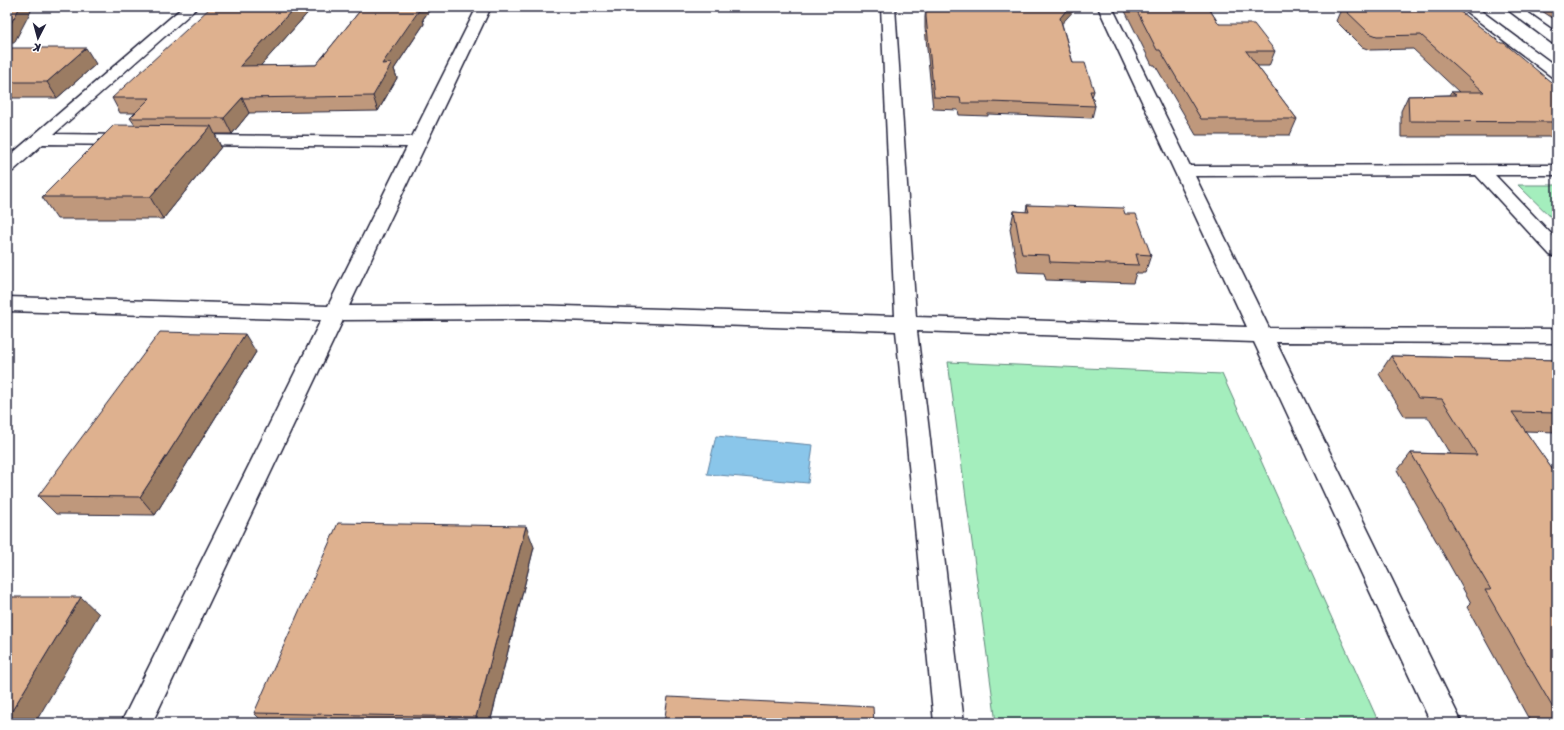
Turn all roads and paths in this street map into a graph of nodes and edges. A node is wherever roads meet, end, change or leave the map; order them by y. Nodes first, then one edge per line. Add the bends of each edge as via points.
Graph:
1 (191, 7) edge
2 (484, 7) edge
3 (888, 7) edge
4 (1105, 7) edge
5 (1467, 7) edge
6 (1511, 7) edge
7 (1557, 40) edge
8 (1557, 74) edge
9 (39, 139) junction
10 (149, 140) edge
11 (173, 140) edge
12 (417, 142) junction
13 (7, 167) edge
14 (1481, 170) junction
15 (1557, 170) edge
16 (1183, 171) junction
17 (1557, 251) edge
18 (7, 304) edge
19 (334, 313) junction
20 (906, 324) junction
21 (1262, 335) junction
22 (1557, 336) edge
23 (136, 723) edge
24 (949, 723) edge
25 (1447, 723) edge

1 - 9 street
2 - 12 street
3 - 20 street
4 - 16 street
5 - 8 street
6 - 7 street
9 - 10 street
9 - 13 street
11 - 12 street
12 - 19 street
14 - 15 street
14 - 16 street
14 - 17 street
16 - 21 street
18 - 19 street
19 - 20 street via 531,312
19 - 23 street
20 - 21 street
20 - 24 street
21 - 22 street
21 - 25 street

